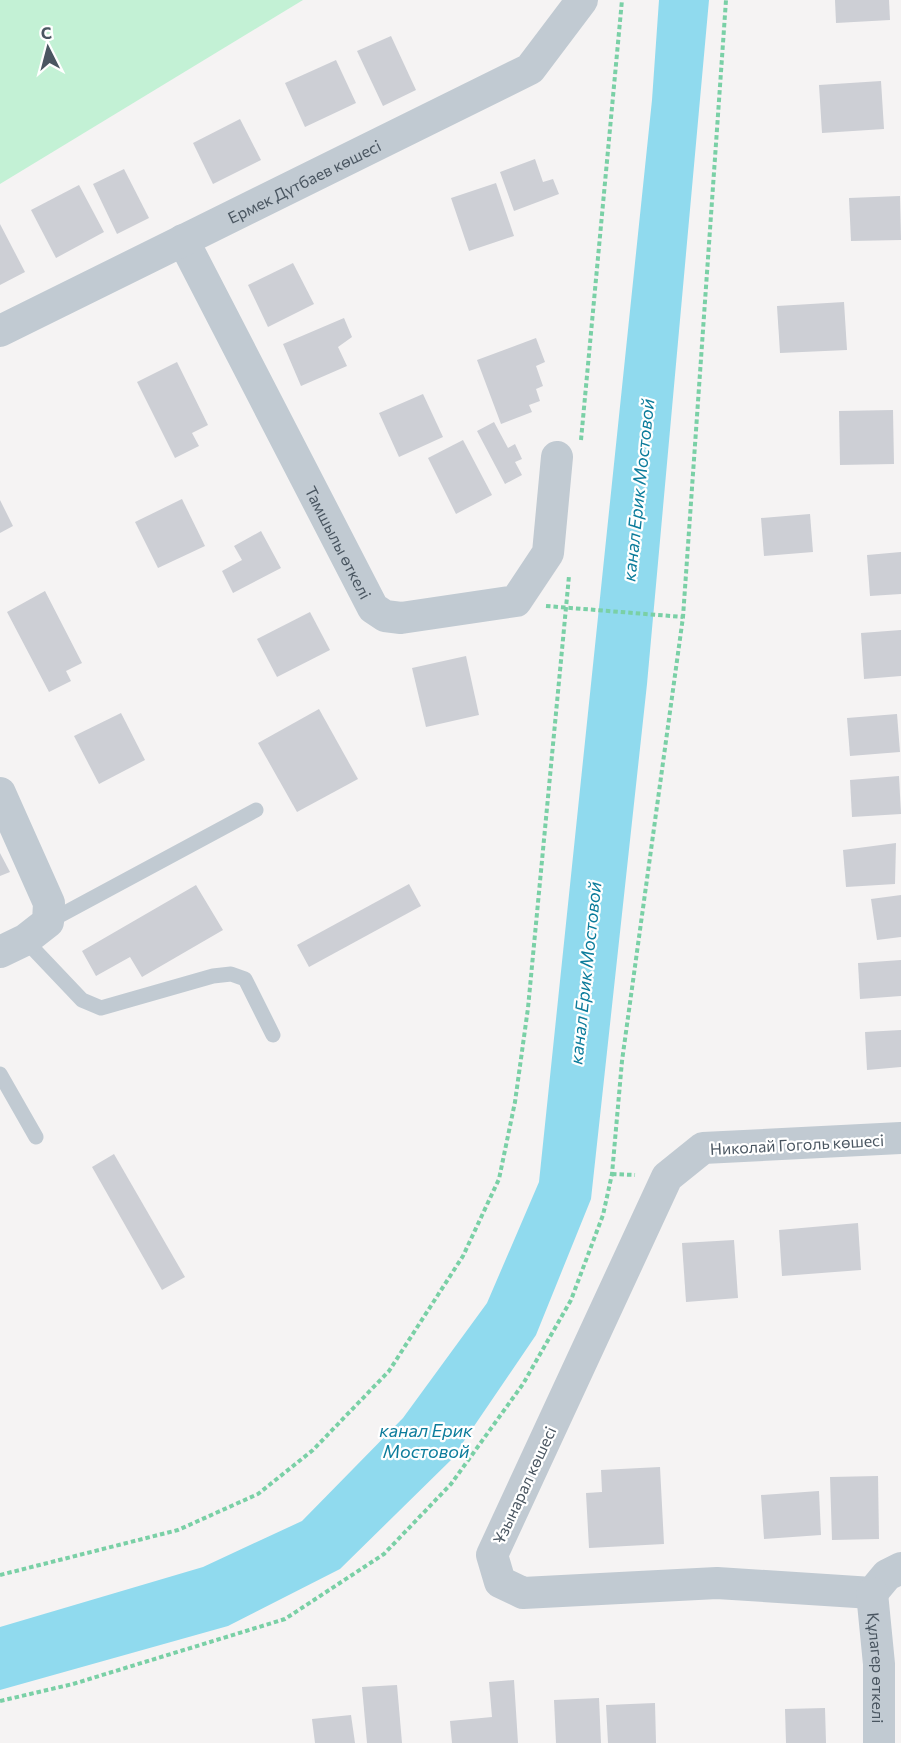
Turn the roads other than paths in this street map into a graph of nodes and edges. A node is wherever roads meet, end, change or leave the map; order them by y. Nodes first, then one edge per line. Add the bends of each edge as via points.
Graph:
1 (582, 0) edge
2 (183, 240) junction
3 (0, 331) edge
4 (569, 451) road end
5 (0, 793) edge
6 (256, 810) dead end
7 (24, 938) edge
8 (273, 1035) dead end
9 (0, 1074) edge
10 (36, 1137) dead end
11 (901, 1138) edge
12 (667, 1177) joint
13 (901, 1568) edge
14 (872, 1593) junction
15 (879, 1743) edge

1 - 2 street, Ермек Дүтбаев көшесi via 530,69
2 - 3 street, Ермек Дүтбаев көшесi
2 - 4 street, Тамшылы өткелі via 374,608 385,616 401,618 516,601 548,553
5 - 7 street via 49,903
6 - 7 lane
7 - 8 lane via 82,1000 101,1008 213,976 231,974 245,979
9 - 10 lane
11 - 12 street, Николай Гоголь көшесі via 703,1148
12 - 14 street, Ұзынарал көшесі via 492,1555 500,1582 523,1593 717,1583
13 - 14 street via 886,1575
14 - 15 street, Құлагер өткелі via 879,1664

